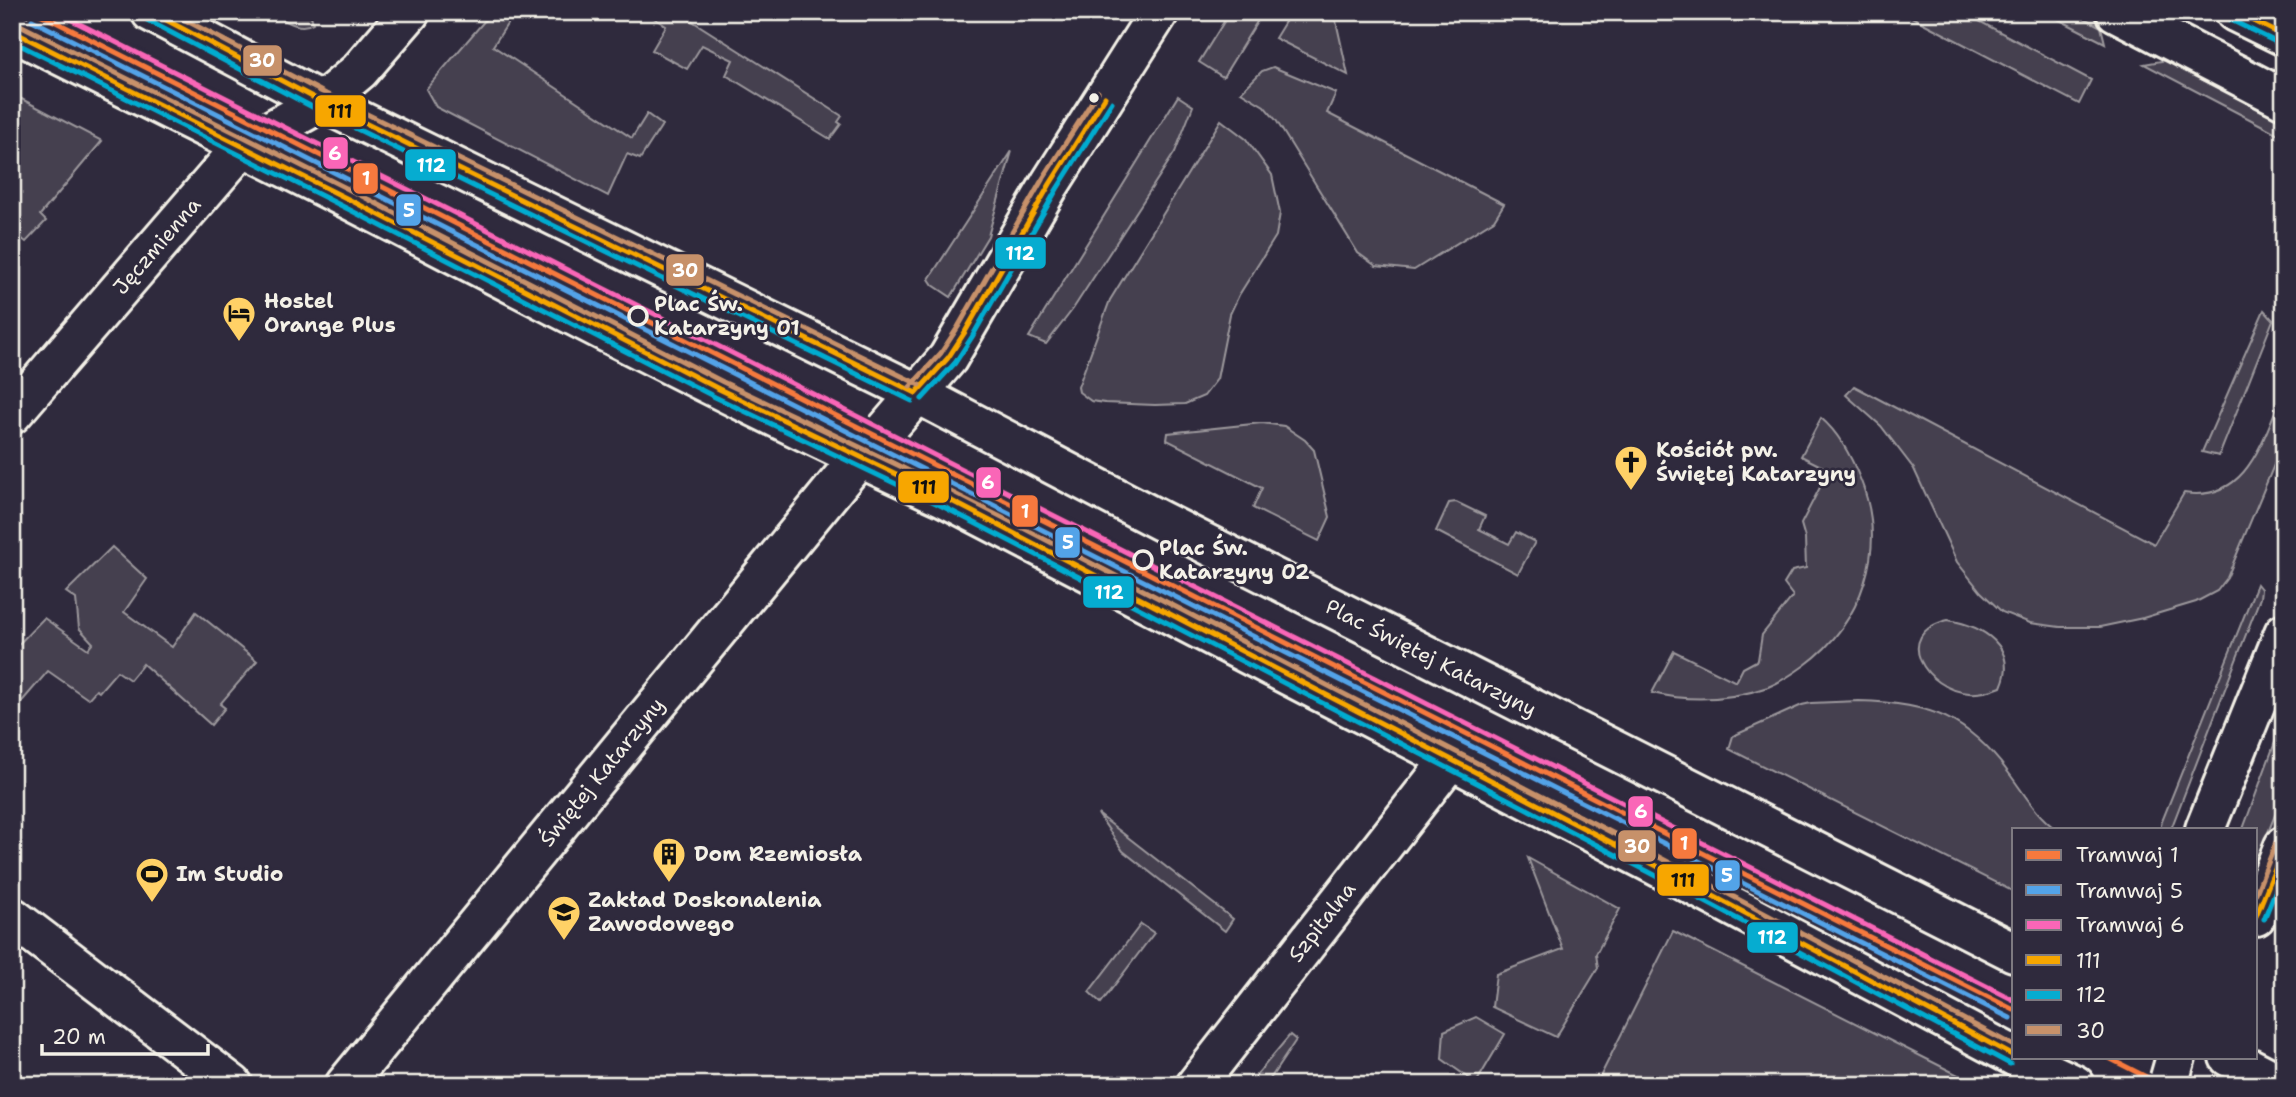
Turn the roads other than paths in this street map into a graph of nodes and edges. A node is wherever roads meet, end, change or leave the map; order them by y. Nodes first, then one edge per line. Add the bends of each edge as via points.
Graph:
1 (151, 12) edge
2 (410, 12) edge
3 (1159, 12) edge
4 (2116, 12) edge
5 (2235, 12) edge
6 (12, 32) edge
7 (2284, 36) edge
8 (2284, 99) edge
9 (322, 102) junction
10 (243, 146) junction
11 (916, 393) junction
12 (12, 414) edge
13 (859, 458) junction
14 (2284, 633) edge
15 (1450, 760) junction
16 (2205, 828) edge
17 (2284, 846) edge
18 (2258, 911) edge
19 (12, 917) edge
20 (2012, 951) edge
21 (2012, 1054) edge
22 (2019, 1058) edge
23 (2176, 1058) edge
24 (2231, 1058) edge
25 (233, 1085) edge
26 (345, 1085) edge
27 (1196, 1085) edge
28 (2075, 1085) edge
29 (2168, 1085) edge
30 (2283, 1085) edge

1 - 9 street, Plac Świętej Katarzyny
2 - 9 street, Jęczmienna via 359,71
3 - 11 street via 1050,184 948,358
4 - 8 street
5 - 7 street
6 - 10 street
9 - 10 street, Jęczmienna
9 - 11 street, Plac Świętej Katarzyny
10 - 12 street, Jęczmienna
10 - 13 street
11 - 13 street, Świętej Katarzyny
11 - 20 street, Plac Świętej Katarzyny
13 - 15 street via 942,496
13 - 26 street, Świętej Katarzyny
14 - 16 street
15 - 21 street
15 - 27 street, Szpitalna
17 - 18 street
19 - 25 street
22 - 28 street
23 - 29 street
24 - 30 street

